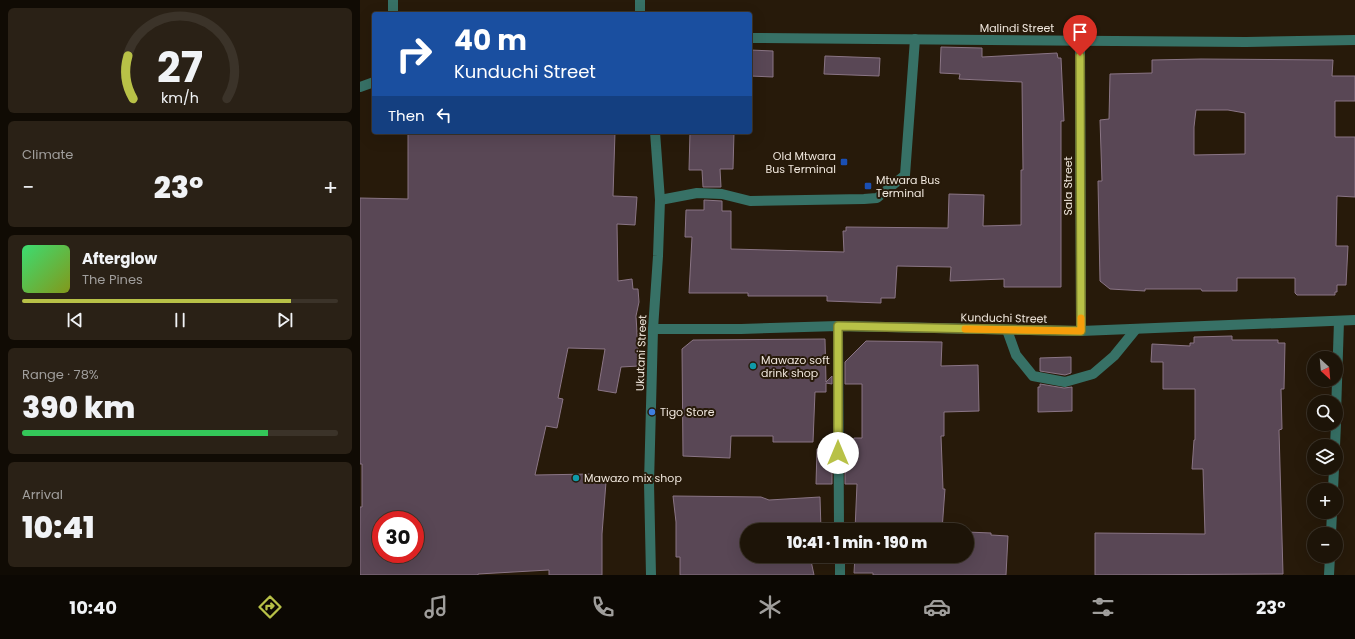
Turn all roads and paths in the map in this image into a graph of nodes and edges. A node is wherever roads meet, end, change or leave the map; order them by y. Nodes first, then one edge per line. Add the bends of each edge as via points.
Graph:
1 (392, 0) edge
2 (640, 0) edge
3 (393, 12) edge
4 (640, 12) edge
5 (752, 38) edge
6 (915, 39) junction
7 (1355, 40) edge
8 (1080, 41) junction
9 (372, 83) edge
10 (360, 88) edge
11 (655, 134) edge
12 (660, 200) junction
13 (1355, 320) edge
14 (1339, 321) junction
15 (838, 326) junction
16 (652, 329) junction
17 (1136, 329) junction
18 (1007, 330) junction
19 (1081, 331) junction
20 (1337, 395) edge
21 (839, 523) edge
22 (840, 563) edge
23 (1330, 563) edge
24 (651, 575) edge
25 (840, 575) edge
26 (1329, 575) edge

1 - 3 street
2 - 4 street
5 - 6 street, Malindi Street
6 - 8 street, Malindi Street
6 - 12 street via 905,175 877,198 750,201 722,194 697,194
7 - 8 street, Malindi Street
8 - 19 street, Sala Street
9 - 10 street
11 - 12 street, Ukutani Street
12 - 16 street, Ukutani Street
13 - 14 street, Kunduchi Street
14 - 17 street, Kunduchi Street
14 - 20 street
15 - 16 street, Kunduchi Street
15 - 18 street, Kunduchi Street
15 - 21 street
16 - 24 street, Ukutani Street via 649,483
17 - 18 street via 1114,356 1093,374 1065,382 1033,376 1016,355
17 - 19 street, Kunduchi Street
18 - 19 street, Kunduchi Street
22 - 25 street
23 - 26 street

